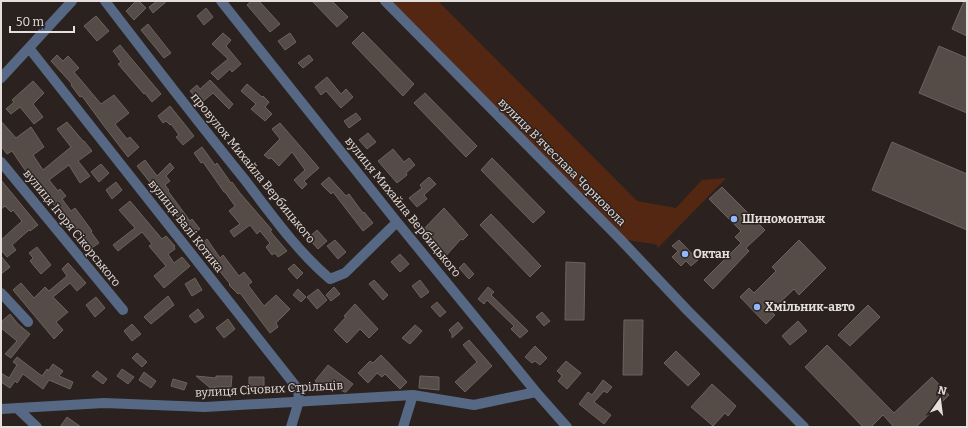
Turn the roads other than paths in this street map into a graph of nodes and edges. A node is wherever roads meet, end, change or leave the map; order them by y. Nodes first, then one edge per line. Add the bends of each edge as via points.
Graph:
1 (72, 1) edge
2 (105, 1) edge
3 (221, 1) edge
4 (385, 1) edge
5 (29, 48) junction
6 (1, 78) edge
7 (1, 162) edge
8 (397, 222) junction
9 (1, 294) edge
10 (123, 310) dead end
11 (28, 322) dead end
12 (536, 392) junction
13 (413, 395) junction
14 (299, 401) junction
15 (17, 408) junction
16 (1, 409) edge
17 (37, 427) edge
18 (291, 427) edge
19 (404, 427) edge
20 (567, 427) edge
21 (804, 427) edge

1 - 5 street
2 - 8 street, провулок Михайла Вербицького via 268,209 317,268 330,279 344,273
3 - 8 street, вулиця Михайла Вербицького
4 - 21 street, вулиця В'ячеслава Чорновола
5 - 6 street
5 - 14 street, вулиця Валі Котика via 298,389
7 - 10 street, вулиця Ігоря Сікорського
8 - 12 street, вулиця Михайла Вербицького
9 - 11 street
12 - 13 street, вулиця Січових Стрільців via 474,405
12 - 20 street, вулиця Михайла Вербицького
13 - 14 street, вулиця Січових Стрільців
13 - 19 street
14 - 15 street, вулиця Січових Стрільців via 205,407 104,403
14 - 18 street
15 - 16 street, вулиця Січових Стрільців
15 - 17 street

